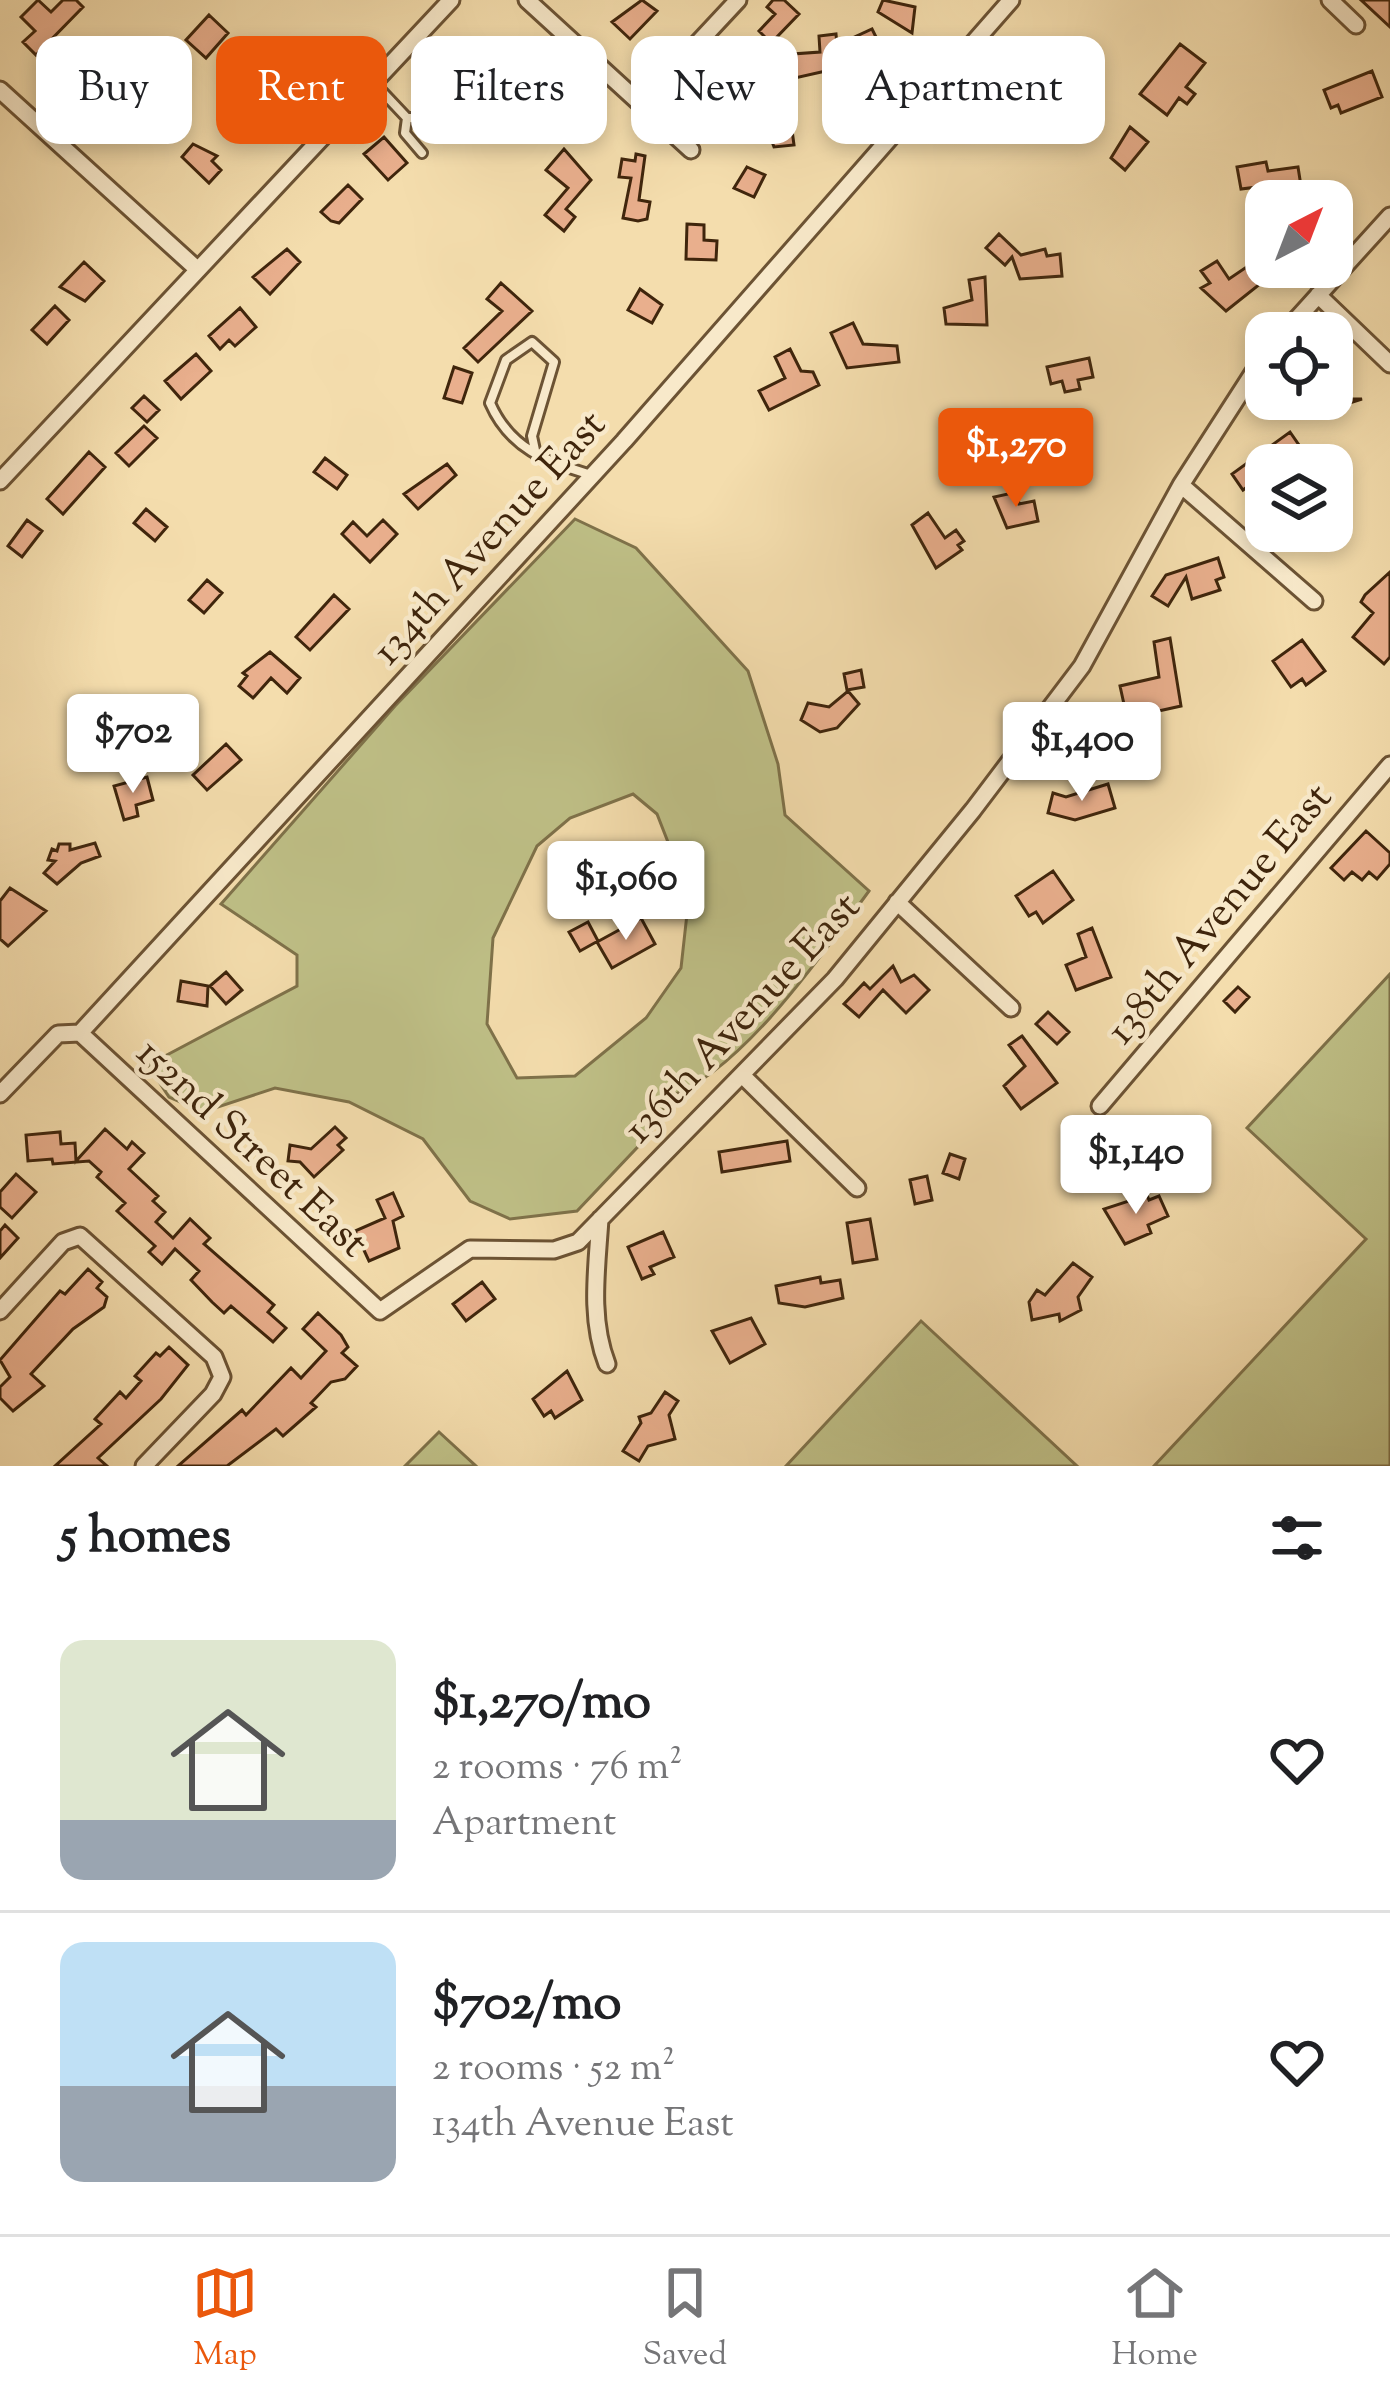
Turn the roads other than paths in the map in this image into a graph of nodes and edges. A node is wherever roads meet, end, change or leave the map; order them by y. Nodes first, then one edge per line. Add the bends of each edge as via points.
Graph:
1 (451, 0) edge
2 (527, 0) edge
3 (738, 0) edge
4 (1011, 0) edge
5 (1330, 0) edge
6 (1356, 25) dead end
7 (704, 36) edge
8 (387, 68) edge
9 (0, 90) edge
10 (631, 95) edge
11 (387, 96) edge
12 (407, 118) junction
13 (411, 118) edge
14 (316, 144) edge
15 (684, 144) edge
16 (691, 150) dead end
17 (422, 153) dead end
18 (1390, 216) edge
19 (198, 270) junction
20 (1318, 295) junction
21 (1303, 312) edge
22 (1390, 364) edge
23 (1245, 386) edge
24 (536, 455) junction
25 (592, 476) junction
26 (0, 481) edge
27 (1181, 485) junction
28 (1314, 601) dead end
29 (1390, 765) edge
30 (897, 902) junction
31 (1010, 1008) dead end
32 (80, 1033) junction
33 (743, 1076) junction
34 (0, 1094) edge
35 (1100, 1106) dead end
36 (856, 1188) dead end
37 (600, 1219) junction
38 (0, 1311) edge
39 (380, 1311) joint
40 (607, 1364) dead end
41 (144, 1466) edge

1 - 8 street
2 - 10 street
3 - 7 street
4 - 25 street, 134th Avenue East
5 - 6 street
9 - 19 street
11 - 12 lane
12 - 13 lane
12 - 17 lane via 405,133
14 - 19 street
15 - 16 street
18 - 20 street
19 - 26 street
20 - 21 street
20 - 22 street
23 - 27 street, 136th Avenue East
24 - 24 lane via 500,425 490,403 506,360 532,342 554,362 532,436
24 - 25 lane
25 - 32 street, 134th Avenue East
27 - 28 street
27 - 30 street, 136th Avenue East via 1082,666
29 - 35 street, 138th Avenue East
30 - 31 street
30 - 33 street, 136th Avenue East
32 - 34 street, 134th Avenue East via 58,1034
32 - 39 street, 152nd Street East
33 - 36 street
33 - 37 street, 136th Avenue East
37 - 39 street, 136th Avenue East via 565,1249 470,1249
37 - 40 street via 595,1302
38 - 41 street via 73,1236 92,1242 214,1357 221,1379 213,1394

